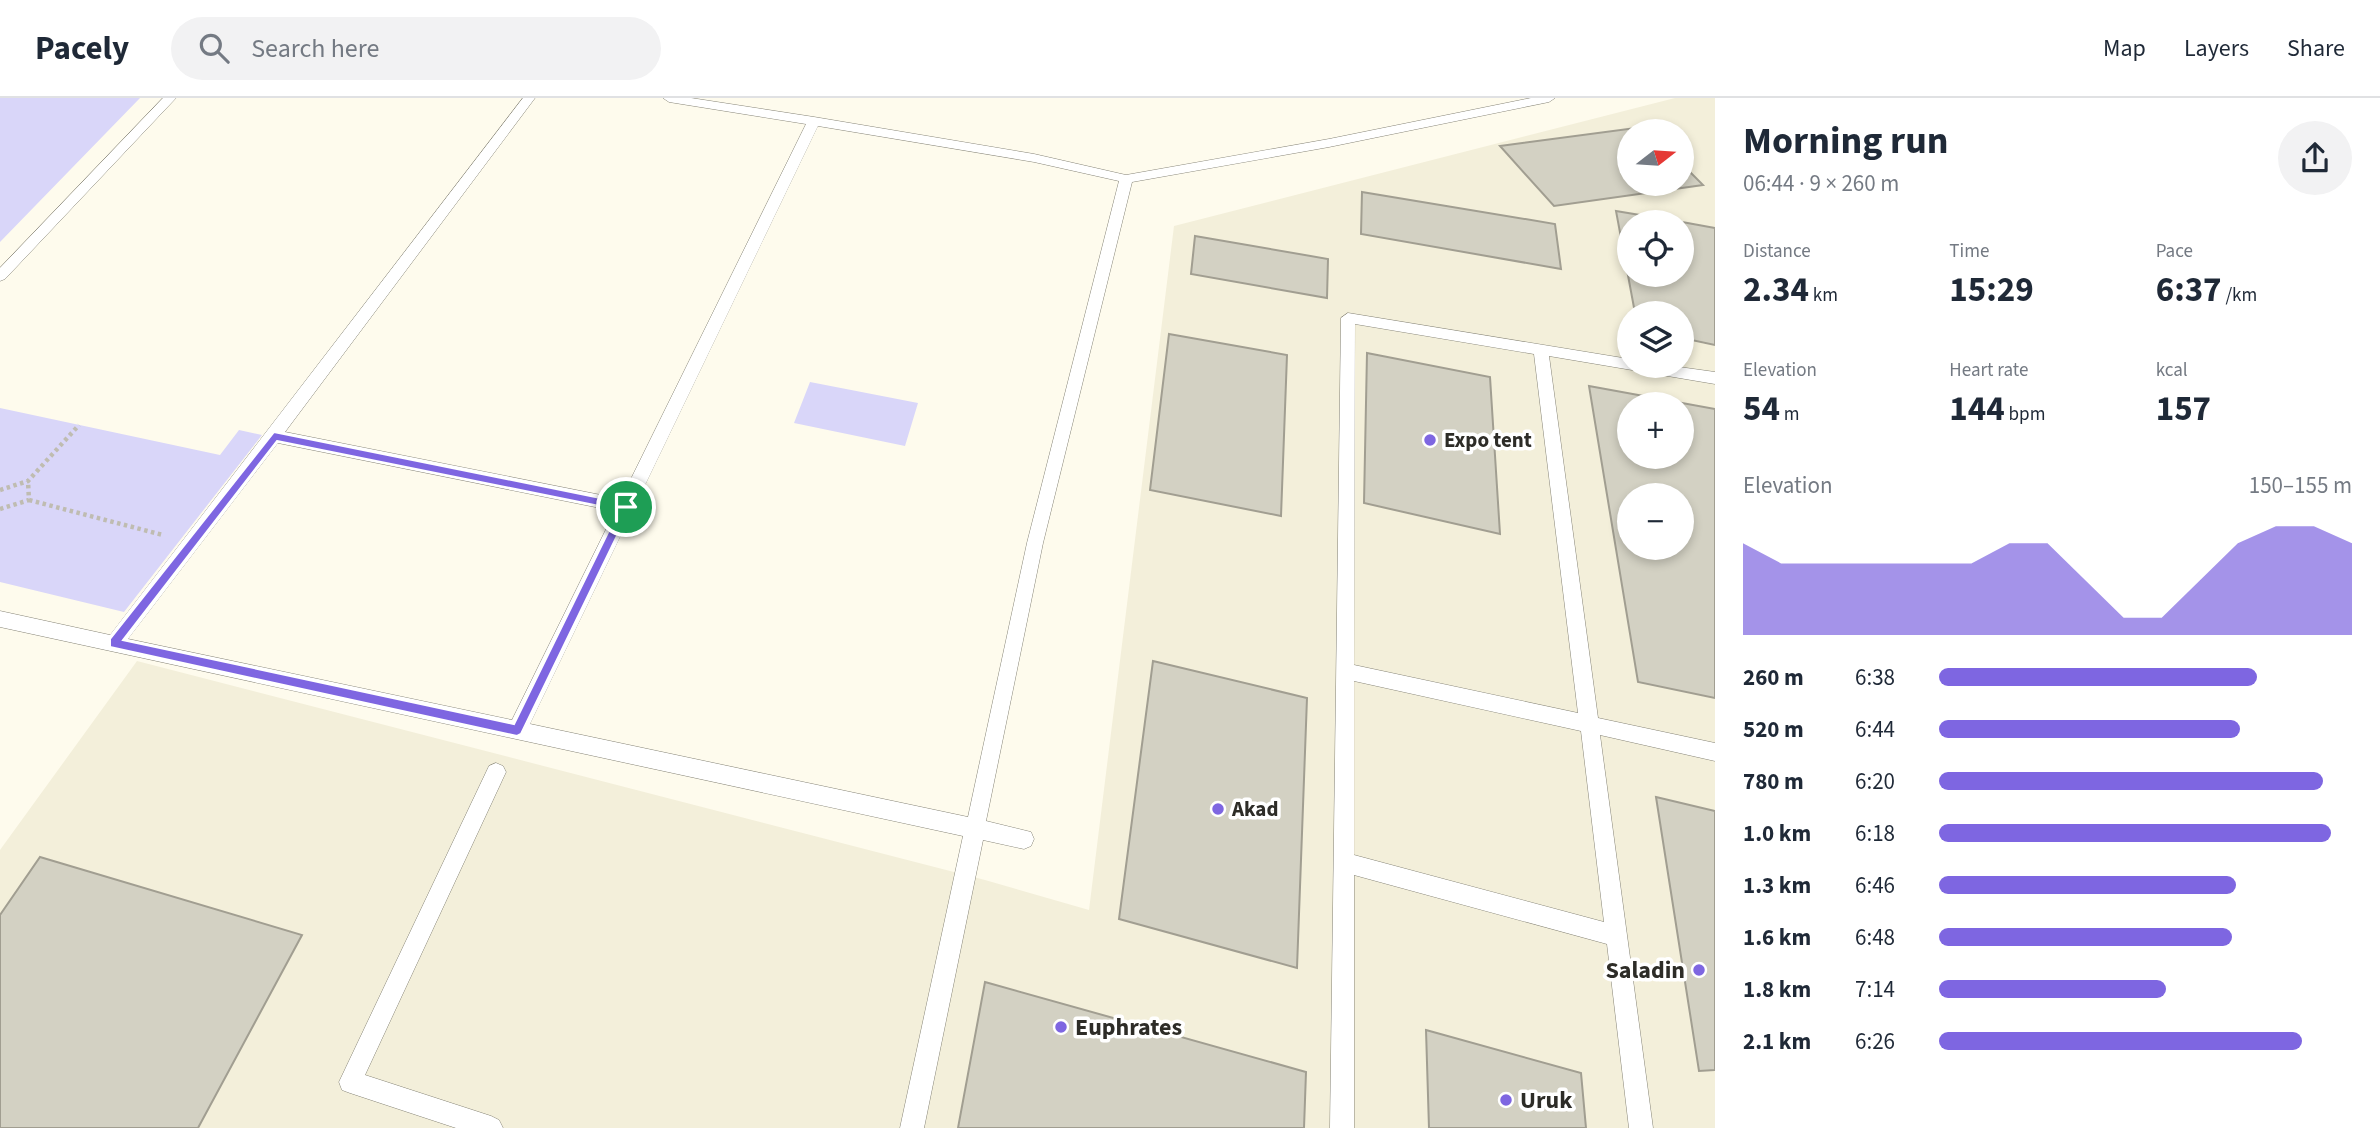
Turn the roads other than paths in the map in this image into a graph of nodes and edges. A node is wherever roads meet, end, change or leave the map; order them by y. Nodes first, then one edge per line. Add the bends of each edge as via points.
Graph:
1 (170, 98) edge
2 (528, 98) edge
3 (669, 98) edge
4 (1549, 98) edge
5 (814, 121) junction
6 (1126, 179) junction
7 (0, 276) edge
8 (1541, 350) junction
9 (1617, 362) edge
10 (1694, 375) edge
11 (1715, 378) edge
12 (274, 436) junction
13 (626, 507) junction
14 (0, 619) edge
15 (114, 643) junction
16 (1346, 671) junction
17 (1590, 724) junction
18 (517, 730) junction
19 (1715, 752) edge
20 (496, 772) dead end
21 (974, 830) junction
22 (1024, 839) dead end
23 (1344, 862) junction
24 (1616, 936) junction
25 (491, 1128) edge
26 (912, 1128) edge
27 (1342, 1128) edge
28 (1641, 1128) edge

1 - 7 lane
2 - 12 lane
3 - 5 lane
4 - 6 lane
5 - 6 lane via 1034,158
5 - 13 lane
6 - 21 lane via 1035,543
8 - 9 lane
8 - 16 lane via 1348,318
8 - 17 lane
10 - 11 lane
12 - 13 lane
12 - 15 lane
13 - 18 lane
14 - 15 lane
15 - 18 lane
16 - 17 lane
16 - 23 lane
17 - 19 lane
17 - 24 lane
18 - 21 lane
20 - 25 lane via 350,1082
21 - 22 lane
21 - 26 lane
23 - 24 lane
23 - 27 lane
24 - 28 lane

